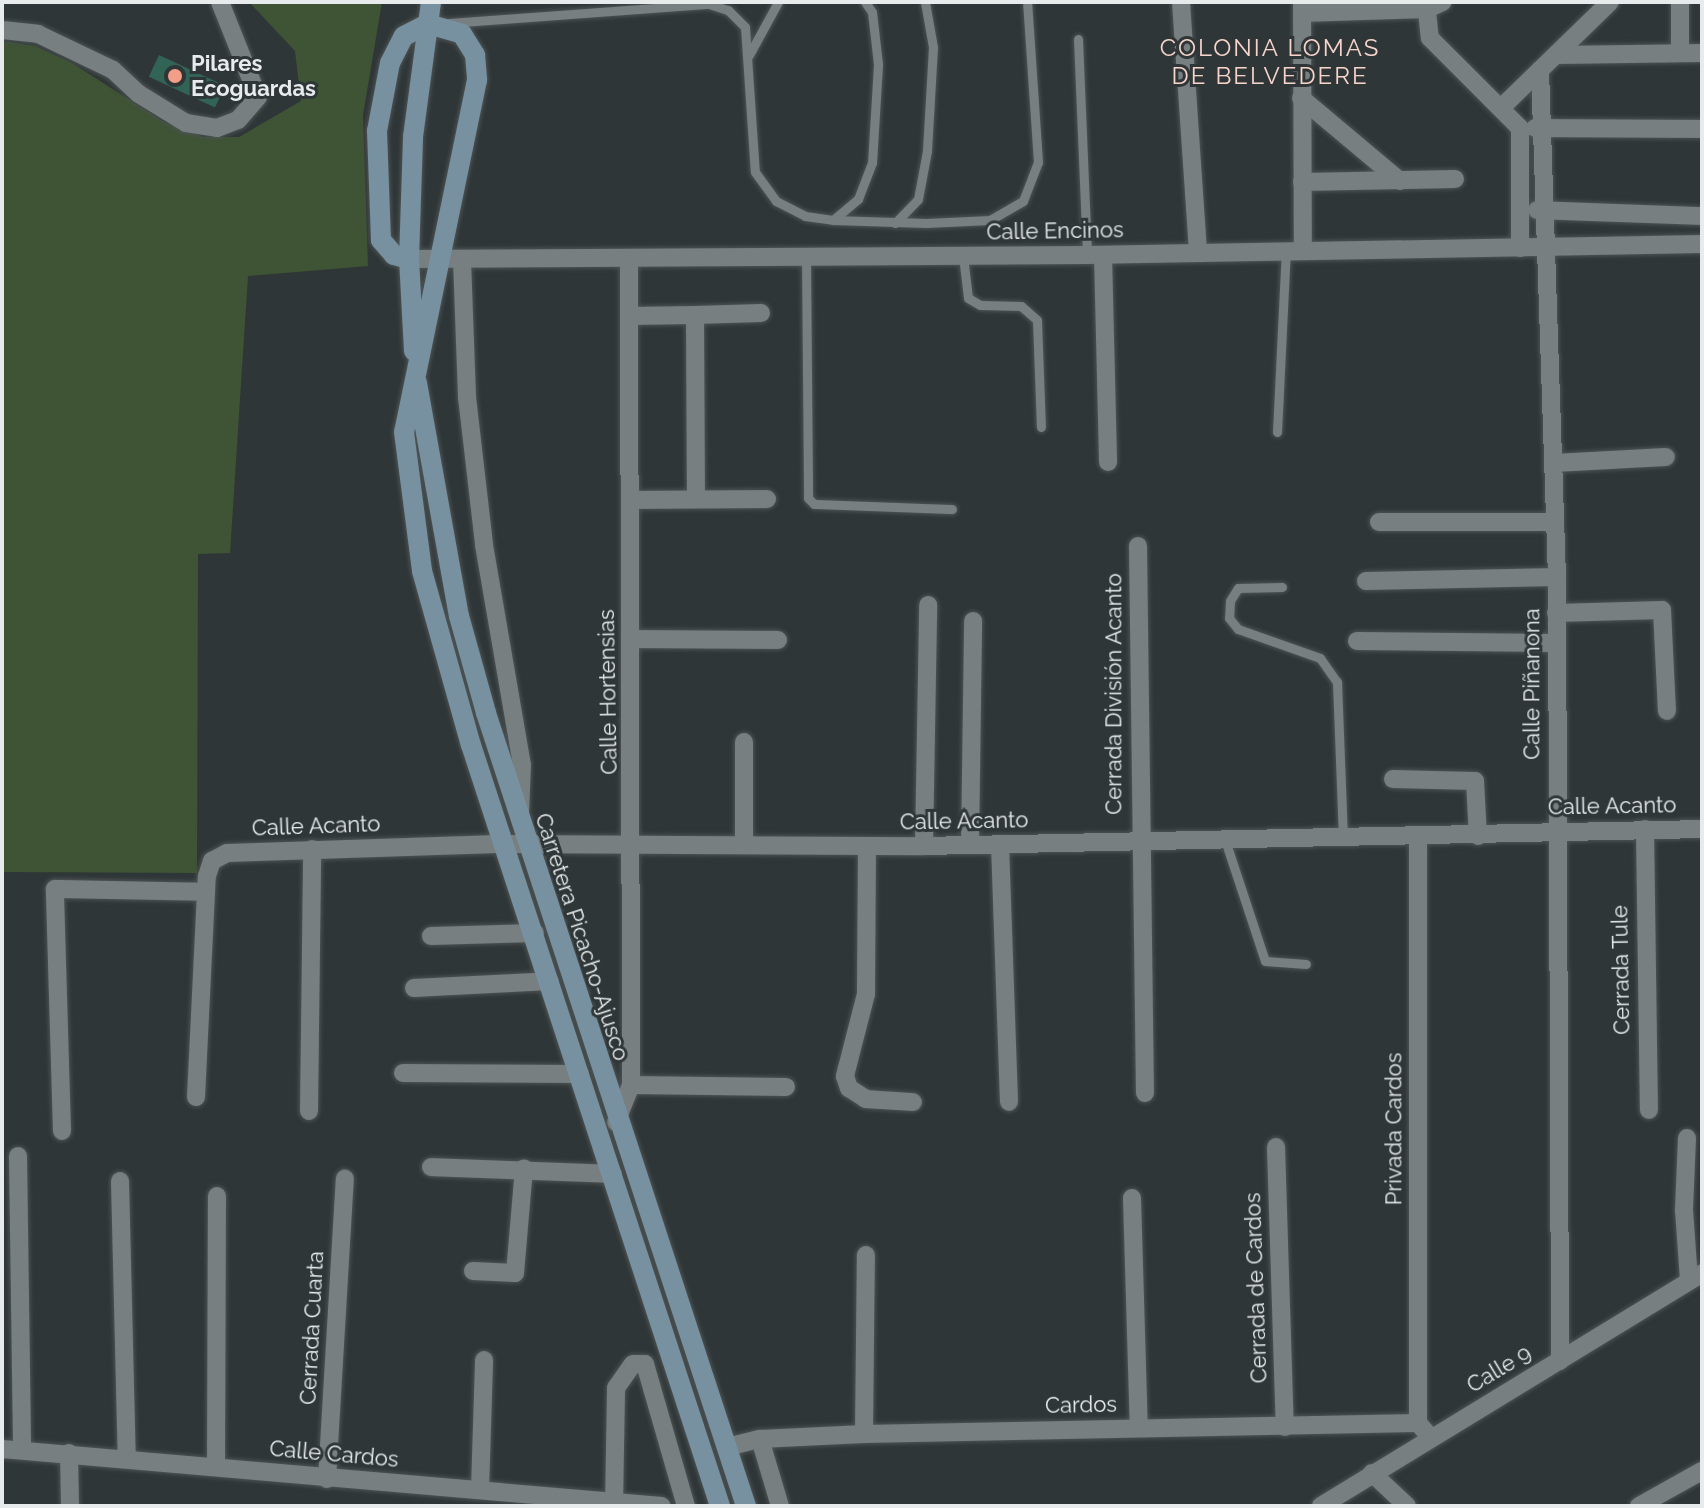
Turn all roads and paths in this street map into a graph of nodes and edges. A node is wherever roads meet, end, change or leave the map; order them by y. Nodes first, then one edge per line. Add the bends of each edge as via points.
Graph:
1 (220, 2) edge
2 (431, 2) edge
3 (778, 2) edge
4 (865, 2) edge
5 (925, 2) edge
6 (1027, 2) edge
7 (1181, 2) edge
8 (1610, 2) edge
9 (1680, 2) edge
10 (1432, 4) edge
11 (1302, 8) edge
12 (428, 24) junction
13 (2, 30) edge
14 (1078, 39) dead end
15 (1680, 52) junction
16 (1702, 53) edge
17 (1556, 55) junction
18 (748, 56) junction
19 (1540, 70) junction
20 (1301, 98) junction
21 (1503, 106) junction
22 (1520, 128) junction
23 (1544, 128) junction
24 (1702, 129) edge
25 (1455, 179) dead end
26 (1400, 181) junction
27 (1302, 182) junction
28 (1520, 210) junction
29 (1546, 210) junction
30 (1702, 216) edge
31 (833, 220) junction
32 (895, 223) junction
33 (1547, 243) junction
34 (1702, 244) edge
35 (1520, 248) junction
36 (1294, 250) junction
37 (1198, 251) junction
38 (1095, 255) junction
39 (963, 256) junction
40 (806, 257) junction
41 (629, 258) junction
42 (409, 259) junction
43 (453, 259) junction
44 (761, 313) dead end
45 (695, 315) junction
46 (629, 316) junction
47 (415, 372) junction
48 (1041, 427) dead end
49 (1277, 432) dead end
50 (1666, 457) dead end
51 (1108, 462) dead end
52 (1554, 463) junction
53 (696, 499) junction
54 (767, 499) dead end
55 (630, 500) junction
56 (952, 509) dead end
57 (1379, 522) dead end
58 (1555, 522) junction
59 (1138, 546) dead end
60 (1557, 577) junction
61 (1366, 581) dead end
62 (1282, 587) dead end
63 (928, 605) dead end
64 (1556, 613) junction
65 (973, 621) dead end
66 (631, 639) junction
67 (778, 640) dead end
68 (1357, 641) dead end
69 (1556, 643) junction
70 (1667, 711) dead end
71 (744, 742) dead end
72 (1393, 779) dead end
73 (520, 819) junction
74 (1645, 829) junction
75 (1702, 829) edge
76 (1556, 831) junction
77 (1418, 835) junction
78 (1478, 836) junction
79 (1343, 837) junction
80 (1225, 840) junction
81 (1139, 841) junction
82 (505, 844) junction
83 (528, 844) junction
84 (1000, 844) junction
85 (634, 845) junction
86 (744, 845) junction
87 (970, 845) junction
88 (867, 846) junction
89 (924, 846) junction
90 (312, 849) junction
91 (206, 892) junction
92 (535, 933) junction
93 (431, 936) dead end
94 (1306, 964) dead end
95 (550, 981) junction
96 (414, 988) dead end
97 (403, 1073) dead end
98 (580, 1074) junction
99 (631, 1085) junction
100 (786, 1087) dead end
101 (1145, 1093) dead end
102 (196, 1097) dead end
103 (913, 1102) dead end
104 (1009, 1102) dead end
105 (1649, 1110) dead end
106 (309, 1111) dead end
107 (616, 1122) junction
108 (62, 1131) dead end
109 (1687, 1138) dead end
110 (1276, 1147) dead end
111 (18, 1156) dead end
112 (431, 1167) dead end
113 (524, 1168) junction
114 (613, 1174) junction
115 (345, 1179) dead end
116 (120, 1181) dead end
117 (217, 1196) dead end
118 (1132, 1198) dead end
119 (866, 1255) dead end
120 (473, 1271) dead end
121 (1695, 1276) edge
122 (484, 1360) dead end
123 (1560, 1361) junction
124 (1418, 1423) junction
125 (1285, 1427) junction
126 (1139, 1428) junction
127 (864, 1434) junction
128 (1431, 1438) junction
129 (760, 1439) junction
130 (727, 1447) junction
131 (2, 1449) edge
132 (22, 1449) junction
133 (69, 1453) junction
134 (127, 1459) junction
135 (216, 1467) junction
136 (1702, 1471) edge
137 (1372, 1473) junction
138 (327, 1479) junction
139 (480, 1490) junction
140 (614, 1504) edge
141 (713, 1505) edge
142 (70, 1506) edge
143 (662, 1506) edge
144 (686, 1506) edge
145 (746, 1506) edge
146 (780, 1506) edge
147 (1321, 1506) edge
148 (1407, 1506) edge
149 (1639, 1506) edge

1 - 13 street via 258,97 238,120 217,128 186,123 139,94 113,70 38,34
2 - 12 main road, Carretera Picacho-Ajusco
3 - 18 lane
4 - 31 lane via 872,12 878,64 872,163 858,199
5 - 32 lane via 933,47 927,151 918,199
6 - 32 lane via 1038,162 1023,201 990,220
7 - 37 street
8 - 17 street
9 - 15 street
10 - 11 street
10 - 21 street via 1430,38
11 - 20 street
12 - 18 lane via 709,4 728,10 745,27
12 - 42 main road, Carretera Picacho-Ajusco via 413,137
12 - 42 main road via 404,36 390,63 377,131 381,240 394,255
12 - 43 main road via 462,34 475,55 477,80
14 - 38 lane
15 - 16 street
15 - 17 street
17 - 19 street
18 - 31 lane via 755,172 776,201 805,216
19 - 21 street
19 - 23 street, Calle Piñanona
20 - 26 street
20 - 27 street
21 - 22 street
22 - 23 street
22 - 28 street
23 - 24 street
23 - 29 street, Calle Piñanona
25 - 26 street
26 - 27 street
27 - 36 street via 1303,230
28 - 29 street
28 - 35 street
29 - 30 street
29 - 33 street, Calle Piñanona
31 - 32 lane
33 - 34 street, Calle Encinos
33 - 35 street, Calle Encinos
33 - 52 street, Calle Piñanona
35 - 36 street, Calle Encinos
36 - 37 street, Calle Encinos
36 - 49 lane
37 - 38 street, Calle Encinos
38 - 39 street, Calle Encinos
38 - 51 street
39 - 40 street, Calle Encinos
39 - 48 lane via 968,298 980,305 1021,306 1037,320
40 - 41 street, Calle Encinos
40 - 56 lane via 808,498 814,504
41 - 43 street, Calle Encinos
41 - 46 street, Calle Hortensias
42 - 43 street, Calle Encinos
42 - 47 main road, Carretera Picacho-Ajusco
43 - 47 main road
43 - 73 street via 484,545 522,765
44 - 45 street
45 - 46 street
45 - 53 street
46 - 55 street, Calle Hortensias
47 - 73 main road, Carretera Picacho-Ajusco via 459,616
47 - 82 main road, Carretera Picacho-Ajusco via 404,432 422,571 439,643
50 - 52 street
52 - 58 street, Calle Piñanona
53 - 54 street
53 - 55 street
55 - 66 street, Calle Hortensias
57 - 58 street
58 - 60 street, Calle Piñanona
59 - 81 street, Cerrada División Acanto
60 - 61 street
60 - 64 street, Calle Piñanona
62 - 79 lane via 1238,588 1229,618 1238,629 1320,658 1337,682
63 - 89 street
64 - 69 street, Calle Piñanona
64 - 70 street via 1662,610
65 - 87 street
66 - 67 street
66 - 85 street, Calle Hortensias
68 - 69 street
69 - 76 street, Calle Piñanona
71 - 86 street
72 - 78 street via 1475,781
73 - 83 main road, Carretera Picacho-Ajusco
74 - 75 street, Calle Acanto
74 - 76 street, Calle Acanto
74 - 105 street, Cerrada Tule
76 - 78 street, Calle Acanto
76 - 123 street, Calle Piñanona
77 - 78 street, Calle Acanto
77 - 79 street, Calle Acanto
77 - 124 street, Privada Cardos
79 - 80 street, Calle Acanto
80 - 81 street, Calle Acanto
80 - 94 lane via 1265,961
81 - 84 street, Calle Acanto
81 - 101 street, Cerrada División Acanto
82 - 83 street, Calle Acanto
82 - 90 street, Calle Acanto
82 - 92 main road, Carretera Picacho-Ajusco
83 - 85 street, Calle Acanto
83 - 107 main road, Carretera Picacho-Ajusco
84 - 87 street, Calle Acanto
84 - 104 street
85 - 86 street, Calle Acanto
85 - 99 street, Calle Hortensias
86 - 88 street, Calle Acanto
87 - 89 street, Calle Acanto
88 - 89 street, Calle Acanto
88 - 103 street via 866,994 845,1076 849,1088 866,1099
90 - 91 street, Calle Acanto via 227,853 212,861
90 - 106 street
91 - 102 street
91 - 108 street via 55,889
92 - 93 street
92 - 95 main road, Carretera Picacho-Ajusco
95 - 96 street
95 - 98 main road, Carretera Picacho-Ajusco
97 - 98 street
98 - 114 main road, Carretera Picacho-Ajusco
99 - 100 street
99 - 107 street, Calle Hortensias
107 - 130 main road, Carretera Picacho-Ajusco
109 - 121 street via 1684,1210
110 - 125 street, Cerrada de Cardos
111 - 132 street
112 - 113 street
113 - 114 street
113 - 120 street via 515,1273
114 - 141 main road, Carretera Picacho-Ajusco
115 - 138 street, Cerrada Cuarta
116 - 134 street
117 - 135 street
118 - 126 street
119 - 127 street
121 - 123 street, Calle 9
122 - 139 street
123 - 128 street, Calle 9
124 - 125 street, Cardos
124 - 128 street
125 - 126 street, Cardos
126 - 127 street, Cardos
127 - 129 street, Cardos
128 - 137 street, Calle 9
129 - 130 street, Cardos
129 - 146 street
130 - 145 main road, Carretera Picacho-Ajusco
131 - 132 street, Calle Cardos
132 - 133 street, Calle Cardos
133 - 134 street, Calle Cardos
133 - 142 street
134 - 135 street, Calle Cardos
135 - 138 street, Calle Cardos
136 - 149 street
137 - 147 street, Calle 9
137 - 148 street
138 - 139 street, Calle Cardos
139 - 140 street, Calle Cardos
140 - 143 street, Calle Cardos
140 - 144 street via 616,1388 633,1364 645,1364

